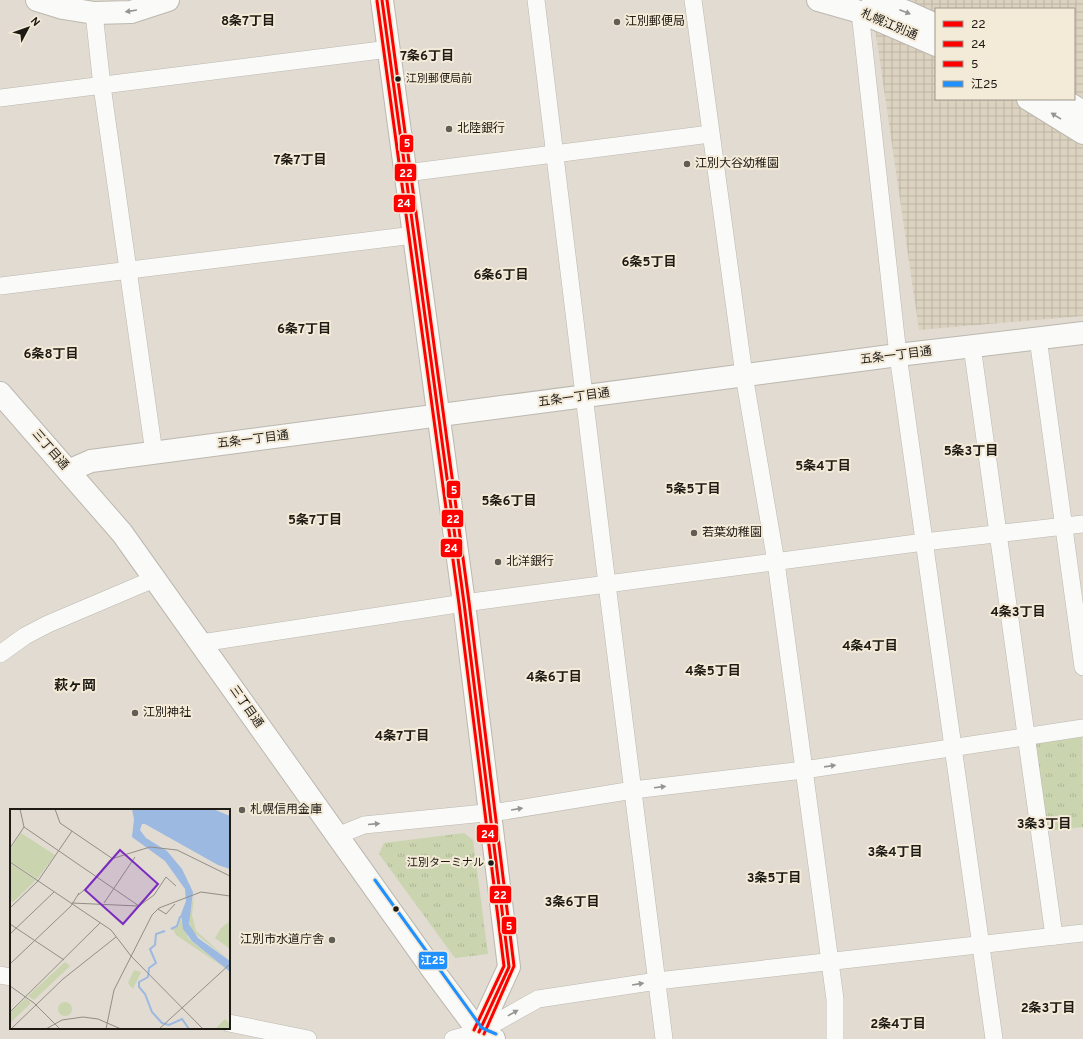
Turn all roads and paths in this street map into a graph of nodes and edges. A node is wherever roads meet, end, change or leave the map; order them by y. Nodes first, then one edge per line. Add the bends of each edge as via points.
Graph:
1 (37, 0) edge
2 (168, 0) edge
3 (382, 0) edge
4 (536, 0) edge
5 (693, 0) edge
6 (818, 0) edge
7 (863, 4) edge
8 (94, 13) junction
9 (935, 26) edge
10 (935, 44) edge
11 (389, 49) junction
12 (102, 86) junction
13 (0, 98) edge
14 (1030, 100) edge
15 (1064, 100) edge
16 (1083, 112) edge
17 (1083, 133) edge
18 (710, 134) junction
19 (554, 154) junction
20 (406, 173) junction
21 (414, 235) junction
22 (128, 270) junction
23 (0, 286) edge
24 (1083, 333) edge
25 (1038, 338) junction
26 (972, 346) junction
27 (898, 355) junction
28 (744, 375) junction
29 (0, 393) edge
30 (584, 396) junction
31 (438, 416) junction
32 (154, 452) junction
33 (68, 471) junction
34 (1083, 524) edge
35 (1064, 526) junction
36 (998, 534) junction
37 (924, 542) junction
38 (776, 562) junction
39 (154, 579) junction
40 (607, 584) junction
41 (464, 603) junction
42 (201, 643) junction
43 (0, 654) edge
44 (1083, 667) edge
45 (1083, 728) edge
46 (1026, 736) junction
47 (953, 748) junction
48 (804, 770) junction
49 (633, 790) junction
50 (490, 813) junction
51 (337, 836) junction
52 (1083, 933) edge
53 (1054, 936) junction
54 (981, 945) junction
55 (830, 962) junction
56 (0, 975) edge
57 (10, 977) edge
58 (657, 981) junction
59 (230, 1023) edge
60 (486, 1035) edge
61 (308, 1039) edge
62 (453, 1039) edge
63 (664, 1039) edge
64 (835, 1039) edge
65 (994, 1039) edge

1 - 8 main road via 63,8
2 -> 8 main road via 131,12
3 - 11 main road
4 - 19 street
5 - 18 street
6 - 7 main road, 札幌江別通
7 -> 9 main road, 札幌江別通 via 907,12
7 - 10 main road, 札幌江別通
7 - 27 street
8 - 12 street
11 - 12 street
11 - 20 main road
12 - 13 street
12 - 22 street
17 -> 14 main road
15 - 16 main road
18 - 19 street
18 - 28 street
19 - 20 street
19 - 30 street
20 - 21 main road
21 - 22 street
21 - 31 main road
22 - 23 street
22 - 32 street
24 - 25 main road, 五条一丁目通
25 - 26 main road, 五条一丁目通
25 - 35 street
26 - 27 main road, 五条一丁目通
26 - 36 street
27 - 28 main road, 五条一丁目通
27 - 37 street
28 - 30 main road, 五条一丁目通
28 - 38 street
29 - 33 main road, 三丁目通
30 - 31 main road, 五条一丁目通
30 - 40 street
31 - 32 main road, 五条一丁目通
31 - 41 main road
32 - 33 main road, 五条一丁目通 via 92,461
33 - 39 main road, 三丁目通 via 122,533
34 - 35 street
35 - 36 street
35 - 44 street
36 - 37 street
36 - 46 street
37 - 38 street
37 - 47 street
38 - 40 street
38 - 48 street
39 - 42 main road, 三丁目通
39 - 43 street via 48,624 25,636
40 - 41 street
40 - 49 street
41 - 42 street
41 - 50 main road
42 - 51 main road, 三丁目通
45 - 46 street
46 - 47 street
46 - 53 street
48 -> 47 street
47 - 54 street
49 -> 48 street
48 - 55 street
50 -> 49 street
49 - 58 street
51 -> 50 street via 364,825
50 - 60 main road via 509,967
51 - 60 main road, 三丁目通
52 - 53 street
53 - 54 street
54 - 55 street
54 - 65 street
55 - 58 street
55 - 64 street via 835,999
56 - 57 street
60 -> 58 street via 538,999
58 - 63 street
59 - 61 street
60 - 62 street

